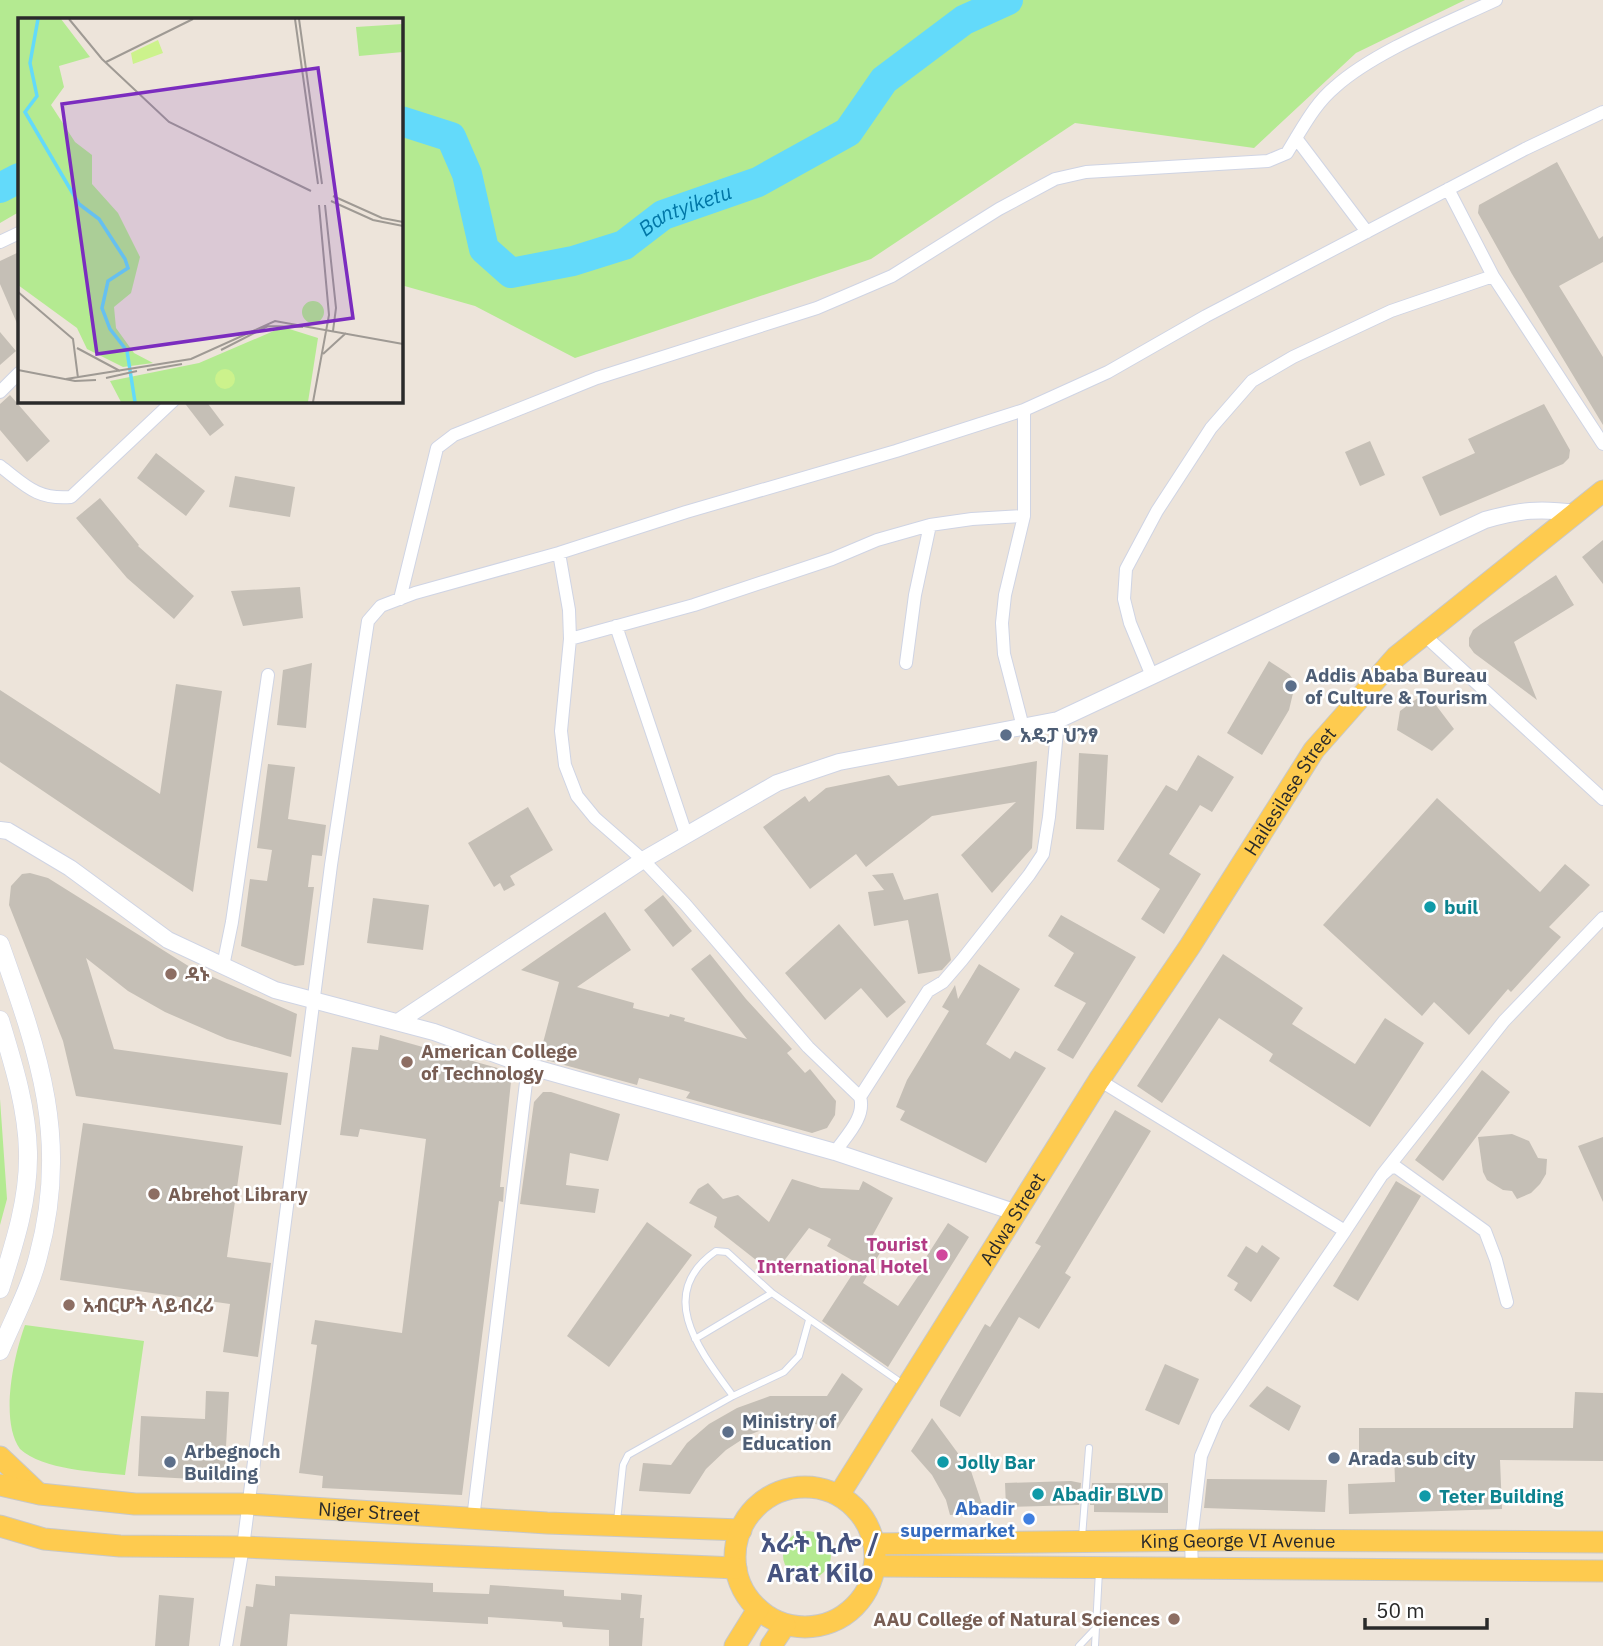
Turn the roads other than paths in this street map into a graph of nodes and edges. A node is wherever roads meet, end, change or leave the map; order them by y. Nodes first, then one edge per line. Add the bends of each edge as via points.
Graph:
1 (1496, 0) edge
2 (1603, 112) edge
3 (1296, 138) junction
4 (1448, 189) junction
5 (1367, 232) junction
6 (18, 233) edge
7 (0, 242) edge
8 (1493, 276) junction
9 (18, 374) edge
10 (0, 392) edge
11 (172, 402) edge
12 (1024, 410) junction
13 (1603, 444) edge
14 (0, 466) edge
15 (1603, 491) edge
16 (1576, 513) junction
17 (1024, 516) junction
18 (930, 525) junction
19 (559, 553) junction
20 (400, 599) junction
21 (616, 626) junction
22 (1423, 634) junction
23 (570, 639) junction
24 (906, 663) dead end
25 (268, 675) dead end
26 (1152, 676) junction
27 (1058, 720) junction
28 (1023, 727) junction
29 (1603, 799) edge
30 (0, 830) edge
31 (686, 834) junction
32 (643, 860) junction
33 (1603, 918) edge
34 (0, 944) edge
35 (1191, 946) joint
36 (223, 966) junction
37 (314, 1000) junction
38 (0, 1020) edge
39 (398, 1022) junction
40 (528, 1066) junction
41 (1100, 1080) junction
42 (860, 1097) junction
43 (47, 1098) junction
44 (22, 1102) junction
45 (835, 1152) junction
46 (1382, 1175) junction
47 (1017, 1213) junction
48 (1345, 1231) junction
49 (0, 1289) edge
50 (772, 1293) junction
51 (1507, 1302) dead end
52 (809, 1320) junction
53 (695, 1339) junction
54 (0, 1351) edge
55 (908, 1387) junction
56 (733, 1396) junction
57 (1089, 1448) dead end
58 (0, 1457) edge
59 (0, 1485) edge
60 (40, 1494) junction
61 (839, 1495) junction
62 (248, 1504) junction
63 (473, 1519) junction
64 (0, 1526) edge
65 (616, 1526) junction
66 (740, 1530) junction
67 (44, 1539) junction
68 (1191, 1540) junction
69 (1081, 1541) junction
70 (1603, 1542) edge
71 (0, 1544) edge
72 (874, 1544) junction
73 (243, 1547) junction
74 (874, 1566) junction
75 (1099, 1568) junction
76 (736, 1569) junction
77 (1192, 1570) junction
78 (1603, 1571) edge
79 (758, 1609) junction
80 (785, 1625) junction
81 (1098, 1627) junction
82 (226, 1646) edge
83 (735, 1646) edge
84 (771, 1646) edge
85 (1079, 1646) edge
86 (1095, 1646) edge

1 - 3 street via 1372,61 1335,87
2 - 4 street
3 - 5 street
3 - 20 street via 1287,153 1268,161 1086,172 1055,179 892,276 817,307 597,378 454,435 437,448
4 - 5 street
4 - 8 street
5 - 12 street via 1108,372
6 - 7 street
8 - 13 street
8 - 26 street via 1391,311 1293,357 1252,381 1211,428 1126,569 1124,599 1130,624
9 - 10 street
11 - 14 street via 71,497 53,499 30,489
12 - 17 street
12 - 19 street
15 - 16 main road, Hailesilase Street
16 - 22 main road, Hailesilase Street
16 - 26 street via 1539,509 1485,520
17 - 18 street
17 - 28 street via 1002,623 1004,654
18 - 21 street via 694,605
18 - 24 street
19 - 20 street
19 - 23 street
20 - 37 street via 381,606 368,621
21 - 23 street
21 - 31 street
22 - 29 street
22 - 35 main road, Hailesilase Street via 1396,657 1314,750
23 - 32 street via 561,731 565,765 577,796 595,818
25 - 36 street
26 - 27 street
27 - 28 street
27 - 42 street via 1043,854 962,960 928,991
28 - 31 street via 839,762 777,783
30 - 36 street via 70,868 168,940
31 - 32 street
32 - 39 street
32 - 42 street via 808,1047
33 - 46 street via 1504,1021
34 - 43 main road
35 - 41 main road, Adwa Street
36 - 37 street via 275,990
37 - 39 street
37 - 62 street
38 - 44 main road
39 - 40 street
40 - 45 street
40 - 63 street
41 - 47 main road, Adwa Street
41 - 48 street
42 - 45 street via 863,1107 857,1121
43 - 44 main road
43 - 54 main road via 53,1153 50,1203 38,1259
44 - 49 main road via 28,1152 25,1190 19,1231
45 - 47 street
46 - 48 street
46 - 51 street via 1396,1167 1485,1231
47 - 55 main road, Adwa Street
48 - 68 street via 1217,1418 1201,1456
50 - 52 lane
50 - 53 lane
50 - 53 lane via 727,1252 716,1251 701,1261 684,1301
52 - 55 lane
52 - 56 lane via 799,1356 783,1372
53 - 56 lane
55 - 61 main road, Adwa Street
56 - 65 lane via 628,1455 622,1465
57 - 69 lane
58 - 60 main road
59 - 60 main road, Niger Street
60 - 62 main road, Niger Street via 135,1504
61 - 66 main road via 819,1488 780,1492 762,1502
61 - 72 main road via 867,1524
62 - 63 main road, Niger Street
62 - 73 street
63 - 65 main road, Niger Street
64 - 67 main road, Niger Street
65 - 66 main road, Niger Street
66 - 76 main road
67 - 71 main road
67 - 73 main road, Niger Street via 120,1546
68 - 69 main road, King George VI Avenue
68 - 70 main road, King George VI Avenue
68 - 77 street
69 - 72 main road, King George VI Avenue
72 - 74 main road
73 - 76 main road, Niger Street
73 - 82 street
74 - 75 main road, King George VI Avenue
74 - 80 main road via 859,1602 842,1616 823,1625
75 - 77 main road, King George VI Avenue
75 - 81 lane
76 - 79 main road via 743,1589
77 - 78 main road, King George VI Avenue
79 - 80 main road
79 - 83 main road
80 - 84 main road
81 - 85 lane
81 - 86 lane

